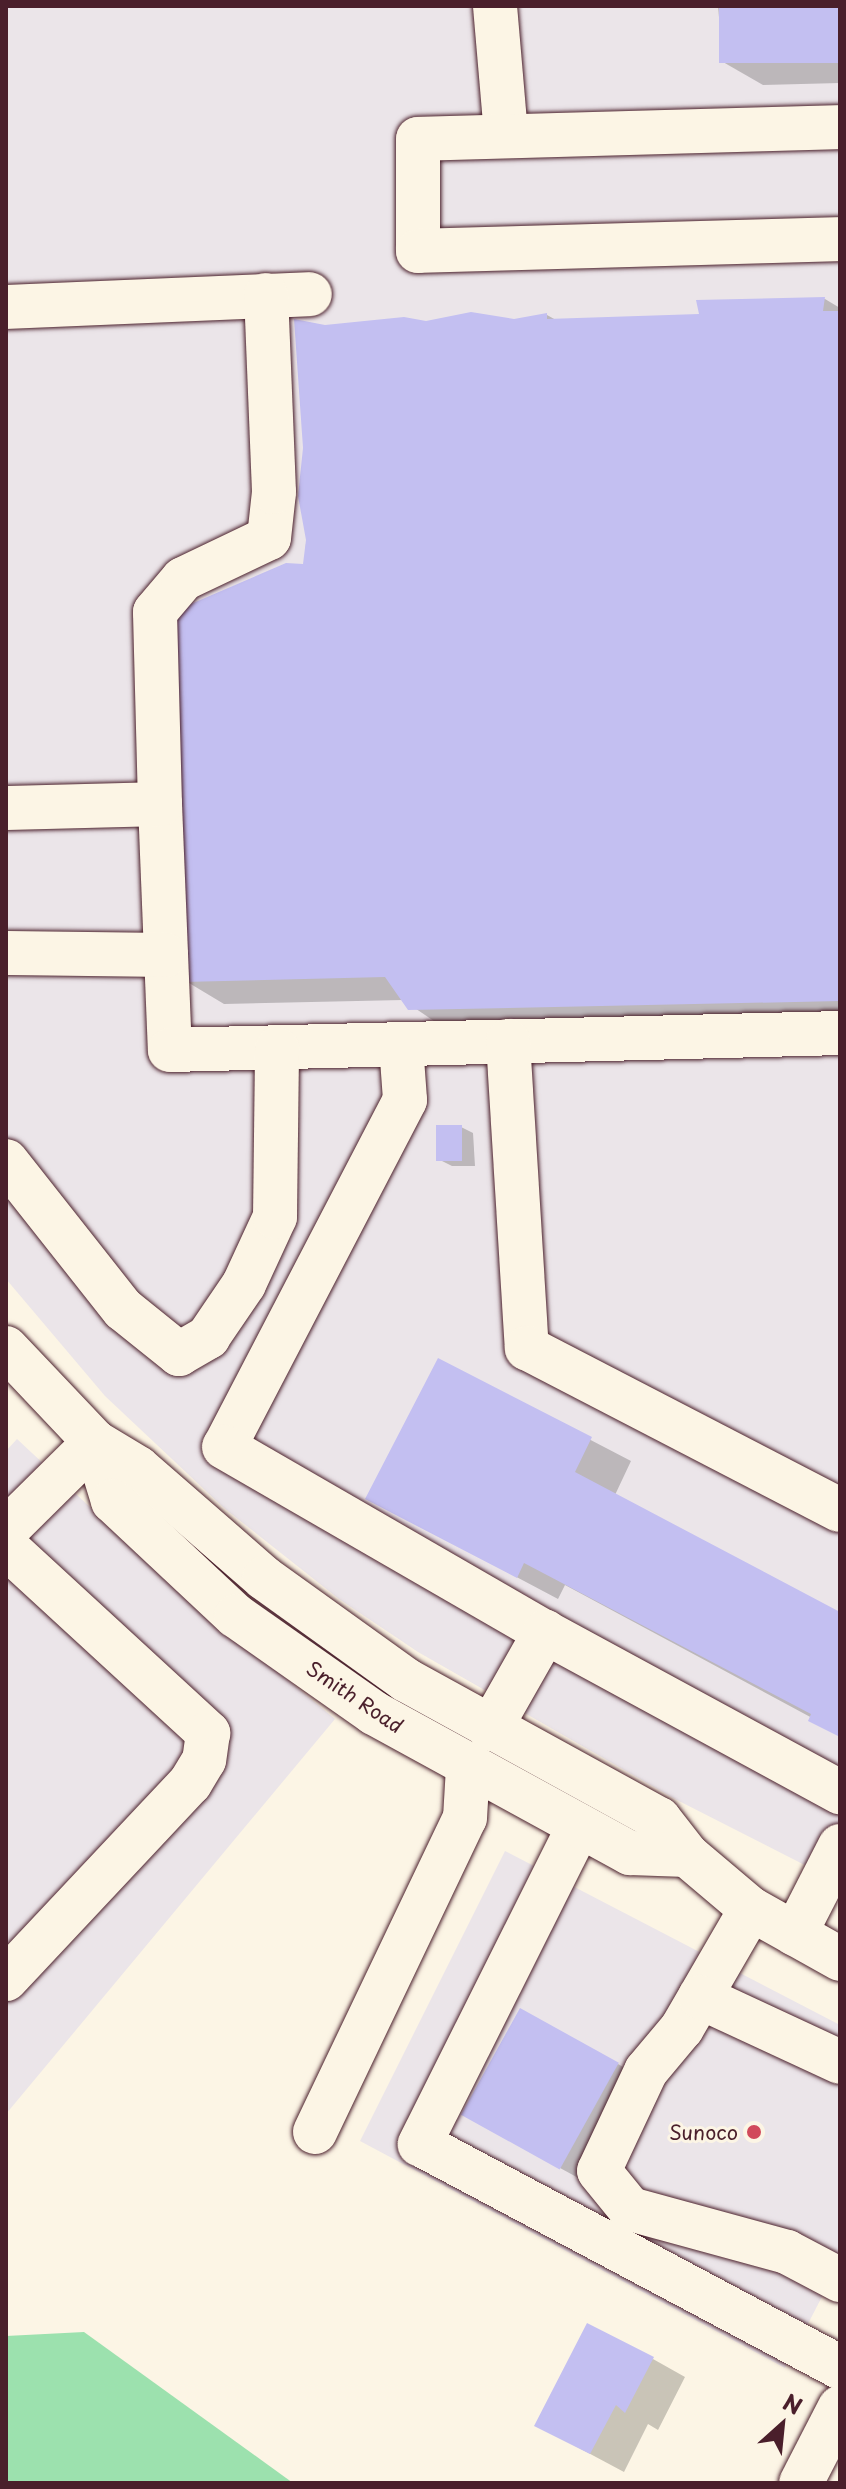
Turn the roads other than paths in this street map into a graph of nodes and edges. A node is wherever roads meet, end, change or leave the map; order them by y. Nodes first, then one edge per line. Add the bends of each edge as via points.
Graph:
1 (495, 6) edge
2 (840, 127) edge
3 (506, 135) junction
4 (840, 239) edge
5 (310, 294) dead end
6 (266, 295) junction
7 (6, 307) edge
8 (160, 804) junction
9 (6, 808) edge
10 (6, 953) edge
11 (166, 955) junction
12 (840, 1033) edge
13 (508, 1041) junction
14 (401, 1045) junction
15 (277, 1049) junction
16 (6, 1161) edge
17 (6, 1348) edge
18 (95, 1442) junction
19 (840, 1510) edge
20 (6, 1530) edge
21 (6, 1547) edge
22 (545, 1632) junction
23 (490, 1729) junction
24 (468, 1768) junction
25 (840, 1792) edge
26 (579, 1826) junction
27 (840, 1846) edge
28 (687, 1855) junction
29 (751, 1909) junction
30 (795, 1934) junction
31 (840, 1959) edge
32 (6, 1979) edge
33 (700, 1997) junction
34 (840, 2063) edge
35 (315, 2132) dead end
36 (840, 2280) edge
37 (840, 2367) edge
38 (840, 2407) edge
39 (801, 2483) edge

1 - 3 main road
2 - 3 main road
3 - 4 main road via 418,139 418,251
5 - 6 main road
6 - 7 main road
6 - 8 main road via 274,492 269,538 183,579 155,612
8 - 9 main road
8 - 11 main road
10 - 11 main road
11 - 15 main road via 170,1050
12 - 13 main road
13 - 14 main road
13 - 19 main road via 527,1348
14 - 15 main road
14 - 22 main road via 405,1100 224,1447
15 - 16 main road via 275,1217 244,1284 208,1337 179,1354 123,1309
17 - 18 main road, Smith Road
18 - 20 main road
18 - 23 main road, Smith Road via 138,1468 264,1578 406,1680
18 - 24 main road, Smith Road via 113,1501 236,1616 374,1713
21 - 32 main road via 208,1733 204,1760 190,1783
22 - 23 main road
22 - 25 main road
23 - 28 main road, Smith Road via 659,1819
24 - 26 main road, Smith Road
24 - 35 main road via 465,1818
26 - 28 main road, Smith Road via 630,1853
26 - 37 main road via 420,2144
27 - 30 main road
28 - 29 main road, Smith Road
29 - 30 main road, Smith Road
29 - 33 main road
30 - 31 main road, Smith Road
33 - 34 main road
33 - 36 main road via 646,2071 599,2171 630,2209 787,2252
38 - 39 main road

